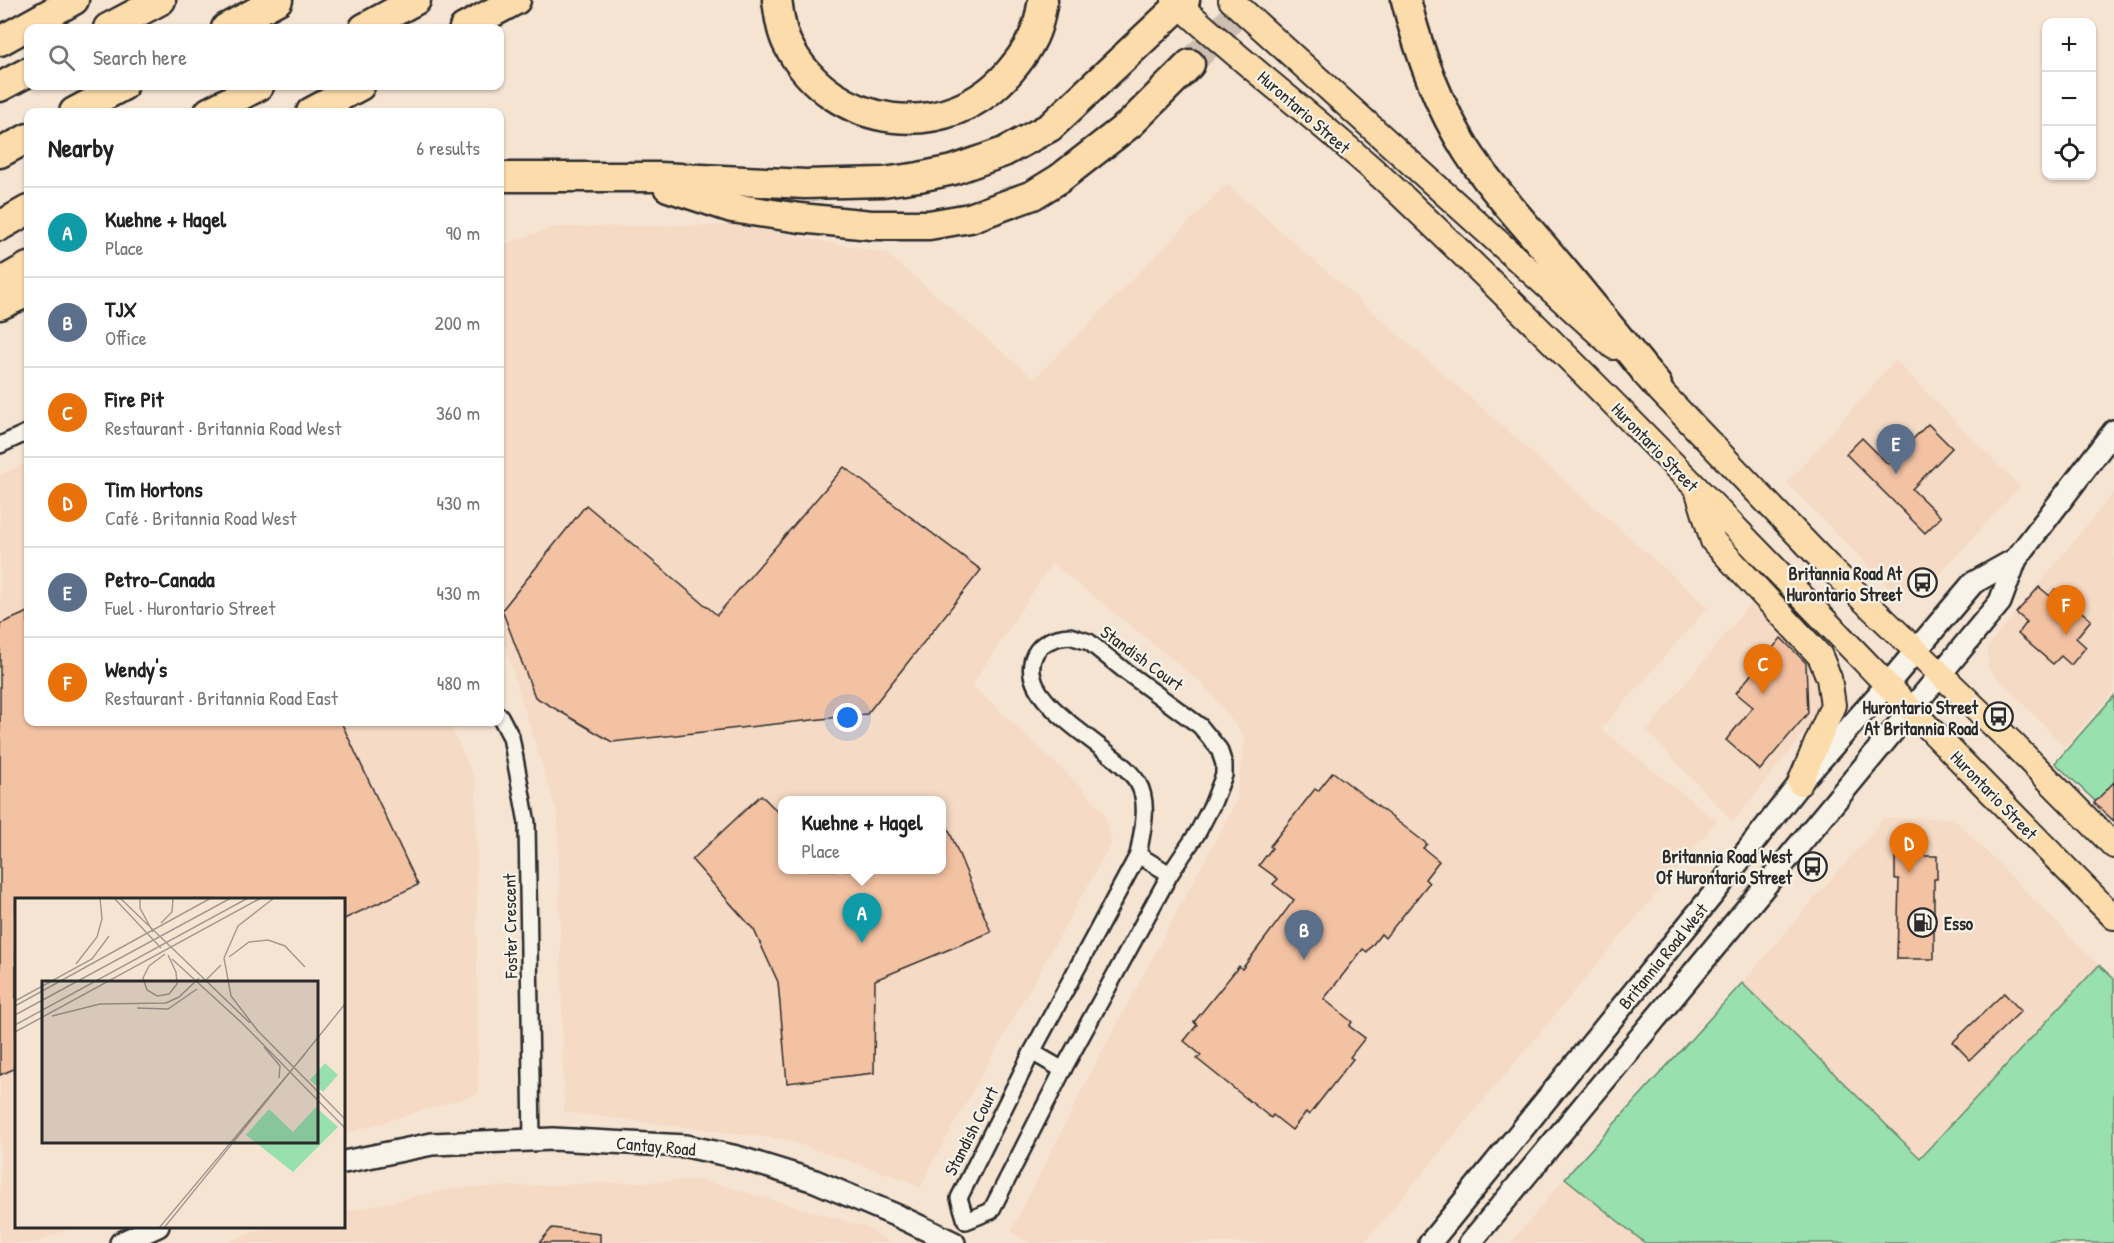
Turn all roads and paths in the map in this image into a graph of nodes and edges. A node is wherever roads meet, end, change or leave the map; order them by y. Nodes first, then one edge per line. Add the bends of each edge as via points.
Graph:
1 (74, 0) edge
2 (161, 0) edge
3 (278, 0) edge
4 (416, 0) edge
5 (516, 0) edge
6 (777, 0) edge
7 (1043, 0) edge
8 (1231, 0) edge
9 (1406, 0) edge
10 (1180, 2) edge
11 (31, 24) edge
12 (116, 24) edge
13 (233, 24) edge
14 (371, 24) edge
15 (471, 24) edge
16 (24, 28) edge
17 (0, 41) edge
18 (1190, 64) tunnel mouth
19 (24, 74) edge
20 (0, 87) edge
21 (115, 90) edge
22 (251, 90) edge
23 (352, 90) edge
24 (82, 108) edge
25 (217, 108) edge
26 (319, 108) edge
27 (24, 140) edge
28 (0, 153) edge
29 (635, 176) junction
30 (504, 177) edge
31 (24, 212) edge
32 (0, 226) edge
33 (24, 269) edge
34 (0, 283) edge
35 (24, 294) edge
36 (0, 305) edge
37 (1656, 386) junction
38 (2114, 431) edge
39 (24, 434) edge
40 (0, 446) edge
41 (1697, 490) junction
42 (2016, 559) junction
43 (1915, 652) junction
44 (1893, 678) junction
45 (1926, 693) junction
46 (504, 724) edge
47 (1800, 783) junction
48 (2114, 846) edge
49 (1138, 855) junction
50 (1170, 874) junction
51 (2114, 917) edge
52 (1032, 1052) junction
53 (1063, 1070) junction
54 (532, 1140) junction
55 (345, 1162) edge
56 (966, 1221) junction
57 (156, 1228) edge
58 (122, 1243) edge
59 (954, 1243) edge
60 (1430, 1243) edge
61 (1470, 1243) edge

1 - 11 highway
2 - 12 highway
3 - 13 highway
4 - 14 highway
5 - 15 highway
6 - 7 highway via 787,44 826,90 852,108 917,120 947,115 975,102 1000,83 1024,55 1037,27
8 - 37 main road, Hurontario Street
9 - 37 highway via 1432,81 1467,152
10 - 29 highway via 1050,127 1004,152 953,170 883,182 805,184
10 - 41 main road, Hurontario Street via 1397,192 1587,376
16 - 17 highway
18 - 29 highway via 1131,123 1059,178 1033,195 970,218 929,225 871,225 800,218 732,208
19 - 20 highway
21 - 24 highway
22 - 25 highway
23 - 26 highway
27 - 28 highway
29 - 30 highway
31 - 32 highway
33 - 34 highway
35 - 36 highway
37 - 43 main road, Hurontario Street
38 - 42 main road
39 - 40 street
41 - 44 main road, Hurontario Street
41 - 47 main road via 1713,541 1820,656 1829,678 1833,705
42 - 43 main road, Britannia Road West via 1973,583
42 - 45 main road, Britannia Road West via 2001,602
43 - 44 main road, Britannia Road West
43 - 45 main road, Hurontario Street
44 - 45 main road, Hurontario Street
44 - 47 main road, Britannia Road West
45 - 48 main road, Hurontario Street via 2013,744
45 - 51 main road, Hurontario Street
45 - 61 main road, Britannia Road West
46 - 54 street, Foster Crescent via 511,737 527,823
47 - 60 main road, Britannia Road West
49 - 50 street
49 - 50 street, Standish Court via 1144,806 1137,782 1121,763 1065,719 1038,691 1032,662 1037,650 1050,639 1070,636 1089,642 1200,726 1219,749 1224,764 1221,786 1198,832
49 - 52 street, Standish Court
50 - 53 street, Standish Court
52 - 53 street
52 - 56 street, Standish Court via 959,1198
53 - 56 street, Standish Court via 991,1211
54 - 55 main road, Cantay Road via 432,1144
54 - 59 main road, Cantay Road via 686,1146 737,1157 815,1181
56 - 59 street
57 - 58 main road

